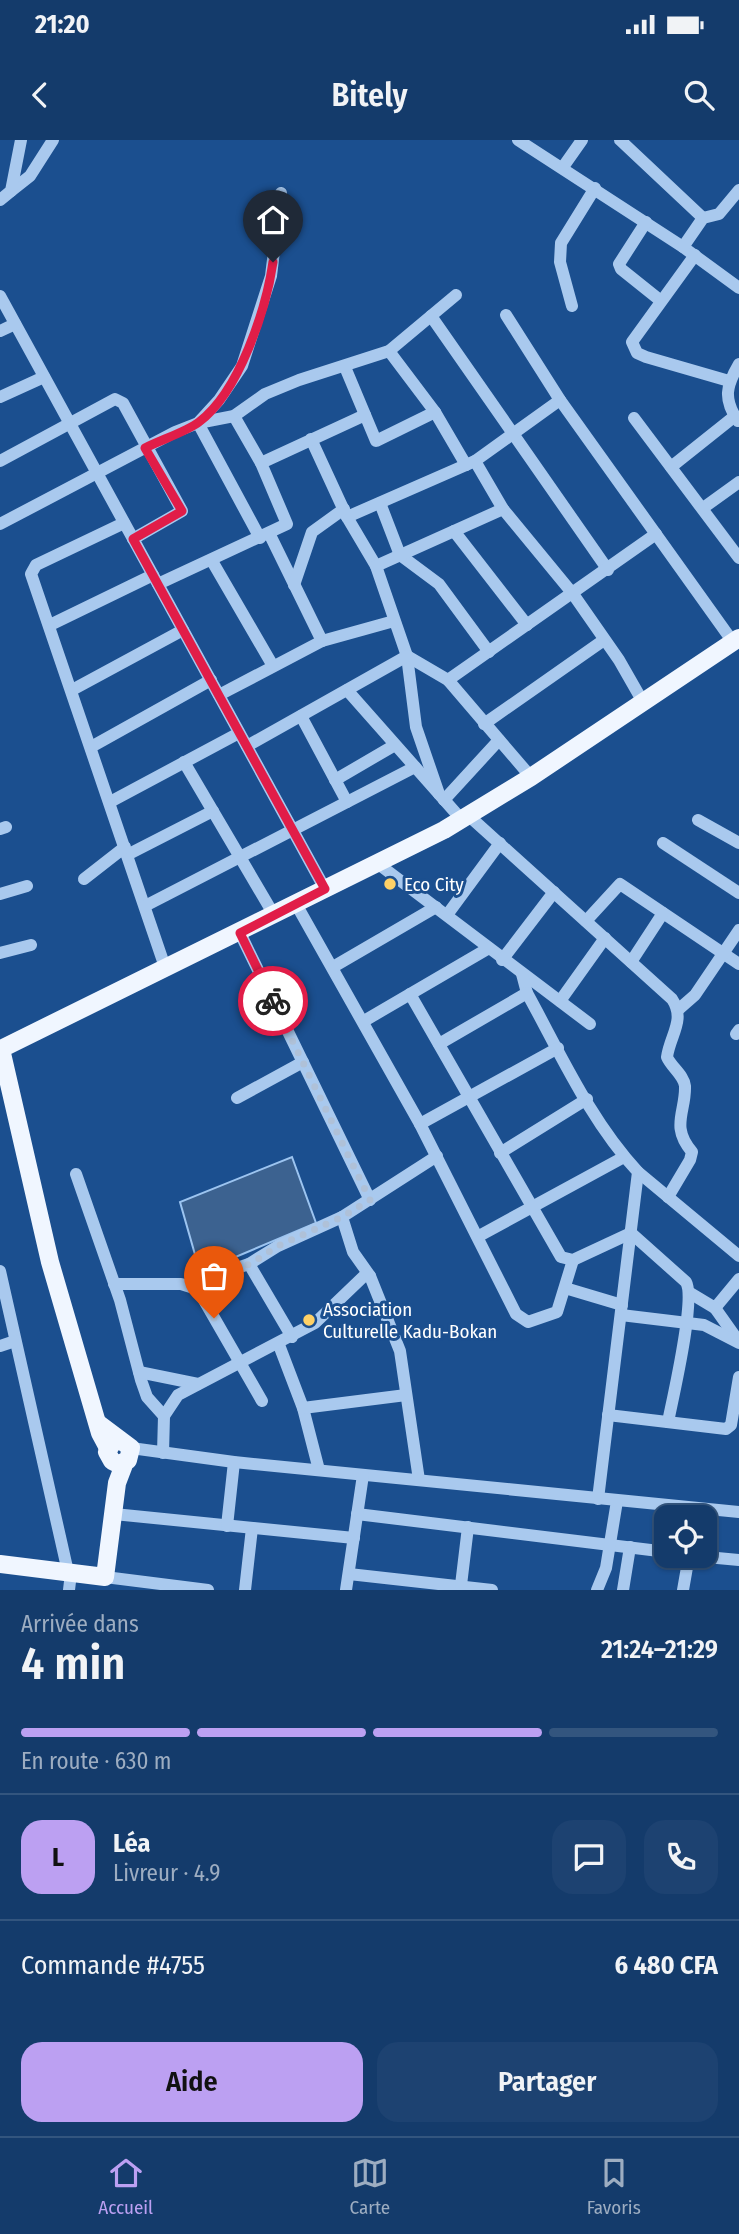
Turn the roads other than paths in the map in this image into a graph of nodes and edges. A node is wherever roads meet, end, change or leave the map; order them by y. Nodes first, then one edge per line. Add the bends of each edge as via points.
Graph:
1 (22, 140) edge
2 (53, 140) edge
3 (518, 140) edge
4 (582, 140) edge
5 (620, 140) edge
6 (563, 167) junction
7 (595, 188) junction
8 (739, 190) edge
9 (12, 191) junction
10 (281, 193) dead end
11 (0, 200) edge
12 (703, 218) junction
13 (646, 222) junction
14 (683, 247) junction
15 (695, 255) junction
16 (739, 288) edge
17 (456, 295) dead end
18 (0, 296) edge
19 (661, 301) junction
20 (572, 306) dead end
21 (506, 315) dead end
22 (431, 316) junction
23 (15, 324) junction
24 (0, 331) edge
25 (389, 351) junction
26 (739, 364) edge
27 (345, 367) junction
28 (44, 377) junction
29 (729, 381) junction
30 (0, 397) edge
31 (560, 400) junction
32 (435, 412) junction
33 (365, 415) junction
34 (234, 416) junction
35 (634, 418) dead end
36 (737, 419) edge
37 (198, 423) junction
38 (70, 424) junction
39 (515, 433) junction
40 (311, 439) junction
41 (145, 448) junction
42 (0, 461) edge
43 (261, 463) junction
44 (470, 463) junction
45 (671, 467) junction
46 (97, 473) junction
47 (739, 482) edge
48 (380, 503) junction
49 (703, 508) junction
50 (503, 509) junction
51 (345, 513) junction
52 (124, 523) junction
53 (0, 524) edge
54 (454, 531) junction
55 (656, 534) junction
56 (264, 535) junction
57 (133, 539) junction
58 (400, 555) junction
59 (739, 558) edge
60 (212, 561) junction
61 (376, 566) junction
62 (608, 570) junction
63 (155, 579) junction
64 (294, 585) junction
65 (572, 594) junction
66 (394, 621) junction
67 (50, 625) junction
68 (527, 625) junction
69 (183, 630) junction
70 (604, 640) junction
71 (736, 640) edge
72 (321, 641) junction
73 (489, 652) junction
74 (407, 656) junction
75 (273, 666) junction
76 (211, 680) junction
77 (448, 680) junction
78 (72, 690) junction
79 (347, 690) junction
80 (219, 695) junction
81 (642, 702) junction
82 (301, 716) junction
83 (484, 724) junction
84 (239, 733) junction
85 (499, 740) junction
86 (395, 745) junction
87 (91, 747) junction
88 (247, 747) junction
89 (184, 762) junction
90 (415, 767) junction
91 (531, 777) junction
92 (335, 780) junction
93 (441, 797) junction
94 (110, 802) junction
95 (347, 802) junction
96 (213, 811) junction
97 (465, 818) junction
98 (698, 820) dead end
99 (293, 830) junction
100 (663, 842) dead end
101 (500, 843) junction
102 (739, 843) edge
103 (126, 851) junction
104 (240, 857) junction
105 (377, 863) junction
106 (84, 879) dead end
107 (27, 886) dead end
108 (325, 889) junction
109 (554, 892) junction
110 (739, 893) edge
111 (0, 894) edge
112 (296, 904) junction
113 (145, 906) junction
114 (436, 907) junction
115 (663, 913) junction
116 (274, 915) junction
117 (447, 915) junction
118 (586, 921) junction
119 (739, 929) edge
120 (240, 933) junction
121 (605, 938) junction
122 (31, 945) dead end
123 (489, 948) junction
124 (0, 953) edge
125 (723, 953) junction
126 (502, 960) junction
127 (631, 962) junction
128 (739, 964) edge
129 (333, 967) junction
130 (166, 970) junction
131 (523, 974) junction
132 (527, 993) junction
133 (410, 994) junction
134 (561, 1001) junction
135 (679, 1009) junction
136 (364, 1021) junction
137 (590, 1024) dead end
138 (25, 1038) junction
139 (439, 1044) junction
140 (558, 1048) junction
141 (0, 1049) edge
142 (303, 1062) junction
143 (13, 1091) junction
144 (468, 1096) junction
145 (237, 1098) dead end
146 (587, 1099) junction
147 (420, 1124) junction
148 (500, 1153) junction
149 (437, 1156) junction
150 (624, 1157) junction
151 (638, 1172) junction
152 (76, 1174) dead end
153 (668, 1197) junction
154 (370, 1200) junction
155 (532, 1207) junction
156 (342, 1217) junction
157 (631, 1233) junction
158 (479, 1236) junction
159 (739, 1256) edge
160 (573, 1261) junction
161 (250, 1264) junction
162 (0, 1271) edge
163 (370, 1276) junction
164 (739, 1279) edge
165 (114, 1284) junction
166 (565, 1288) junction
167 (200, 1290) junction
168 (690, 1293) junction
169 (715, 1308) junction
170 (621, 1310) junction
171 (686, 1322) junction
172 (292, 1337) junction
173 (15, 1341) junction
174 (739, 1342) edge
175 (278, 1345) junction
176 (0, 1346) edge
177 (240, 1364) junction
178 (139, 1372) junction
179 (739, 1377) edge
180 (198, 1384) junction
181 (406, 1395) junction
182 (262, 1401) dead end
183 (303, 1408) junction
184 (736, 1414) edge
185 (608, 1415) junction
186 (164, 1416) junction
187 (668, 1422) junction
188 (119, 1452) junction
189 (163, 1452) junction
190 (234, 1462) junction
191 (319, 1471) junction
192 (363, 1475) junction
193 (419, 1480) junction
194 (598, 1499) junction
195 (617, 1501) junction
196 (739, 1512) edge
197 (114, 1514) junction
198 (357, 1514) junction
199 (228, 1526) junction
200 (468, 1527) junction
201 (252, 1528) junction
202 (354, 1538) junction
203 (611, 1544) junction
204 (629, 1547) junction
205 (654, 1550) edge
206 (717, 1558) edge
207 (739, 1560) edge
208 (0, 1564) edge
209 (687, 1568) edge
210 (349, 1574) junction
211 (105, 1577) junction
212 (70, 1578) edge
213 (126, 1585) edge
214 (407, 1585) edge
215 (461, 1585) junction
216 (186, 1588) edge
217 (208, 1590) edge
218 (245, 1590) edge
219 (346, 1590) edge
220 (492, 1590) edge
221 (597, 1590) edge
222 (623, 1590) edge
223 (683, 1590) edge

1 - 9 street
2 - 9 street via 30,176
3 - 6 street
4 - 6 street
5 - 12 street
6 - 7 street
7 - 13 street
7 - 20 street via 561,243 560,262
8 - 12 street via 719,214
9 - 11 street
10 - 37 street via 271,276 242,366
12 - 14 street
13 - 14 street
13 - 19 street via 620,264
14 - 15 street
15 - 16 street
15 - 19 street
17 - 22 street
18 - 23 street
19 - 29 street via 632,342 637,353
21 - 31 street
22 - 25 street
22 - 39 street
23 - 24 street
23 - 28 street
25 - 27 street
25 - 32 street
26 - 29 street
27 - 33 street
27 - 34 street via 265,394
28 - 30 street
28 - 38 street
29 - 36 street via 728,404
31 - 39 street
31 - 55 street
32 - 33 street via 376,441
32 - 44 street
33 - 40 street
34 - 37 street
34 - 43 street
35 - 45 street
36 - 45 street
37 - 41 street
37 - 56 street
38 - 41 street via 115,399 123,403
38 - 42 street
38 - 46 street
39 - 44 street
39 - 62 street
40 - 43 street
40 - 51 street
41 - 46 street
41 - 57 street via 182,511
43 - 56 street via 287,524
44 - 48 street
44 - 50 street
45 - 49 street
46 - 52 street
46 - 53 street
47 - 49 street
48 - 51 street
48 - 58 street
49 - 59 street
50 - 54 street
50 - 65 street
51 - 61 street
51 - 64 street via 312,532
52 - 57 street
52 - 67 street via 33,569 31,575
54 - 58 street
54 - 68 street
55 - 62 street
55 - 71 street
56 - 60 street
56 - 64 street
57 - 63 street
58 - 61 street
58 - 73 street via 439,584
60 - 63 street
60 - 75 street
61 - 66 street
62 - 65 street
63 - 67 street
63 - 69 street
64 - 72 street
65 - 68 street
65 - 70 street
66 - 72 street
66 - 74 street
67 - 78 street
68 - 73 street
69 - 76 street
69 - 78 street
70 - 81 street
70 - 83 street
71 - 81 main road
72 - 75 street
73 - 77 street
74 - 77 street
74 - 79 street
74 - 93 street via 416,727
75 - 80 street
76 - 80 street
76 - 87 street
77 - 83 street
78 - 87 street
79 - 82 street
79 - 86 street
80 - 84 street
81 - 91 main road
82 - 88 street
82 - 92 street
83 - 85 street
84 - 88 street
84 - 89 street
85 - 91 street
85 - 93 street
86 - 90 street
86 - 92 street
87 - 94 street
88 - 99 street
89 - 94 street
89 - 96 street
90 - 93 street
90 - 95 street
91 - 97 main road
92 - 95 street
93 - 97 street
94 - 103 street
95 - 99 street
96 - 103 street
96 - 104 street
97 - 101 street
97 - 105 main road
98 - 102 street
99 - 104 street
99 - 108 street
100 - 110 street
101 - 109 street
101 - 117 street
103 - 106 street
103 - 113 street
104 - 113 street
104 - 116 street
105 - 108 main road
105 - 114 street
107 - 111 street
108 - 112 main road
109 - 118 street
109 - 126 street
112 - 116 main road
112 - 129 street
113 - 130 street
114 - 117 street
114 - 129 street
115 - 118 street via 620,884
115 - 125 street
115 - 127 street
116 - 120 main road
117 - 123 street
118 - 121 street
119 - 125 street
120 - 130 main road
120 - 142 street
121 - 127 street
121 - 134 street
122 - 124 street
123 - 126 street
123 - 133 street
125 - 128 street
125 - 135 street via 695,995
126 - 131 street
127 - 135 street
129 - 136 street
130 - 138 main road
131 - 132 street
131 - 134 street
132 - 139 street
132 - 140 street
133 - 136 street
133 - 139 street
134 - 137 street
135 - 153 street via 667,1057 685,1087 680,1123 692,1153
136 - 147 street
138 - 141 main road
138 - 143 main road via 15,1060
139 - 144 street
140 - 144 street
140 - 146 street
141 - 143 main road
142 - 145 street
142 - 154 street
143 - 188 main road via 50,1262 98,1422
144 - 147 street
144 - 148 street
146 - 148 street
146 - 150 street
147 - 149 street
148 - 155 street
149 - 154 street
149 - 158 street
150 - 151 street
150 - 155 street
151 - 153 street
151 - 157 street
152 - 165 street
153 - 159 street
154 - 156 street
155 - 158 street
155 - 160 street via 561,1257
156 - 161 street
156 - 163 street via 353,1252
157 - 160 street
157 - 168 street via 686,1282
157 - 170 street
158 - 166 street via 507,1299 523,1320 551,1317 560,1307
160 - 166 street
161 - 167 street via 207,1278
161 - 172 street
162 - 173 street
163 - 172 street via 364,1276 315,1324
163 - 181 street via 400,1351
164 - 169 street
165 - 167 street via 181,1284
165 - 178 street
166 - 170 street
167 - 177 street
168 - 169 street
168 - 171 street
169 - 174 street
170 - 171 street
170 - 185 street
171 - 174 street via 704,1325
171 - 187 street
172 - 175 street
173 - 176 street
173 - 212 street
175 - 177 street
175 - 183 street
177 - 180 street
177 - 182 street
178 - 180 street
178 - 186 street via 147,1397
179 - 184 street
180 - 186 street via 178,1395
181 - 183 street
181 - 193 street
183 - 191 street
184 - 187 street via 731,1425 721,1429
185 - 187 street
185 - 194 street
186 - 189 street
188 - 189 street
188 - 197 main road
189 - 190 street
190 - 191 street
190 - 199 street
191 - 192 street
192 - 193 street
192 - 198 street
193 - 194 street
194 - 195 street
195 - 196 street
195 - 203 street
197 - 199 street
197 - 211 main road
198 - 200 street
198 - 202 street
199 - 201 street
200 - 203 street
200 - 215 street
201 - 202 street
201 - 218 street
202 - 210 street
203 - 204 street
203 - 221 street
204 - 205 street
204 - 222 street
206 - 207 street
208 - 212 main road
209 - 223 street
210 - 214 street
210 - 219 street
211 - 212 main road
211 - 213 street
213 - 216 street
214 - 215 street
215 - 220 street
216 - 217 street

